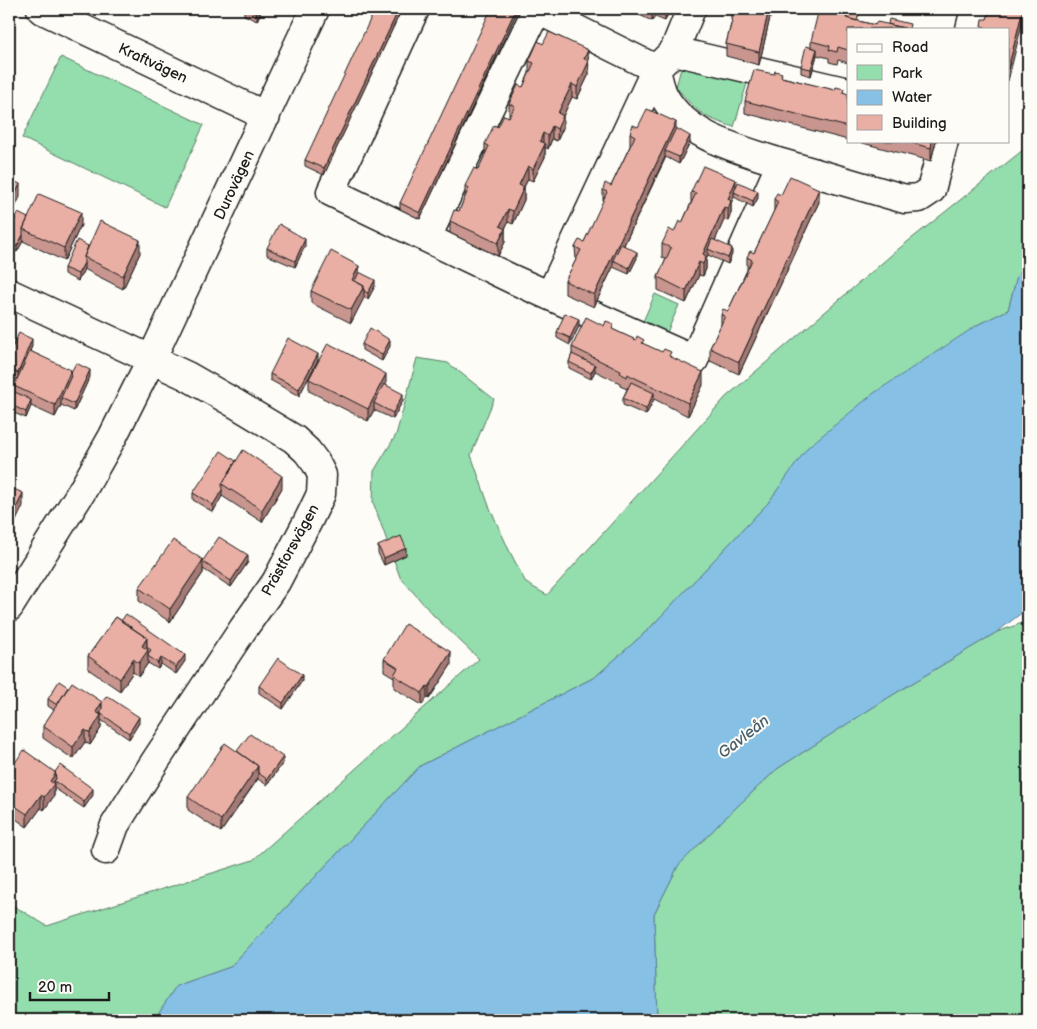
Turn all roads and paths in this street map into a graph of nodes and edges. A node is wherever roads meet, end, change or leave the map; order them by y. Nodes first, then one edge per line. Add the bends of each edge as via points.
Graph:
1 (40, 9) edge
2 (315, 9) edge
3 (415, 9) edge
4 (536, 9) edge
5 (691, 9) edge
6 (975, 9) edge
7 (970, 28) edge
8 (665, 60) junction
9 (847, 92) edge
10 (266, 116) junction
11 (944, 142) edge
12 (781, 163) junction
13 (427, 237) junction
14 (9, 293) edge
15 (550, 296) junction
16 (151, 360) junction
17 (9, 607) edge
18 (106, 850) dead end

1 - 10 street, Kraftvägen
2 - 10 street, Durovägen
3 - 13 street via 331,192
4 - 8 street
4 - 13 street
5 - 8 street
6 - 7 street
8 - 9 street
8 - 12 street via 660,87 679,117 697,131
8 - 15 street
10 - 16 street, Durovägen
11 - 12 street via 931,190 919,198 905,198
12 - 15 street via 694,360
13 - 15 street
14 - 16 street
16 - 17 street, Durovägen via 86,483
16 - 18 street, Prästforsvägen via 187,376 294,439 307,451 322,475 321,494 276,582 151,768 115,825

